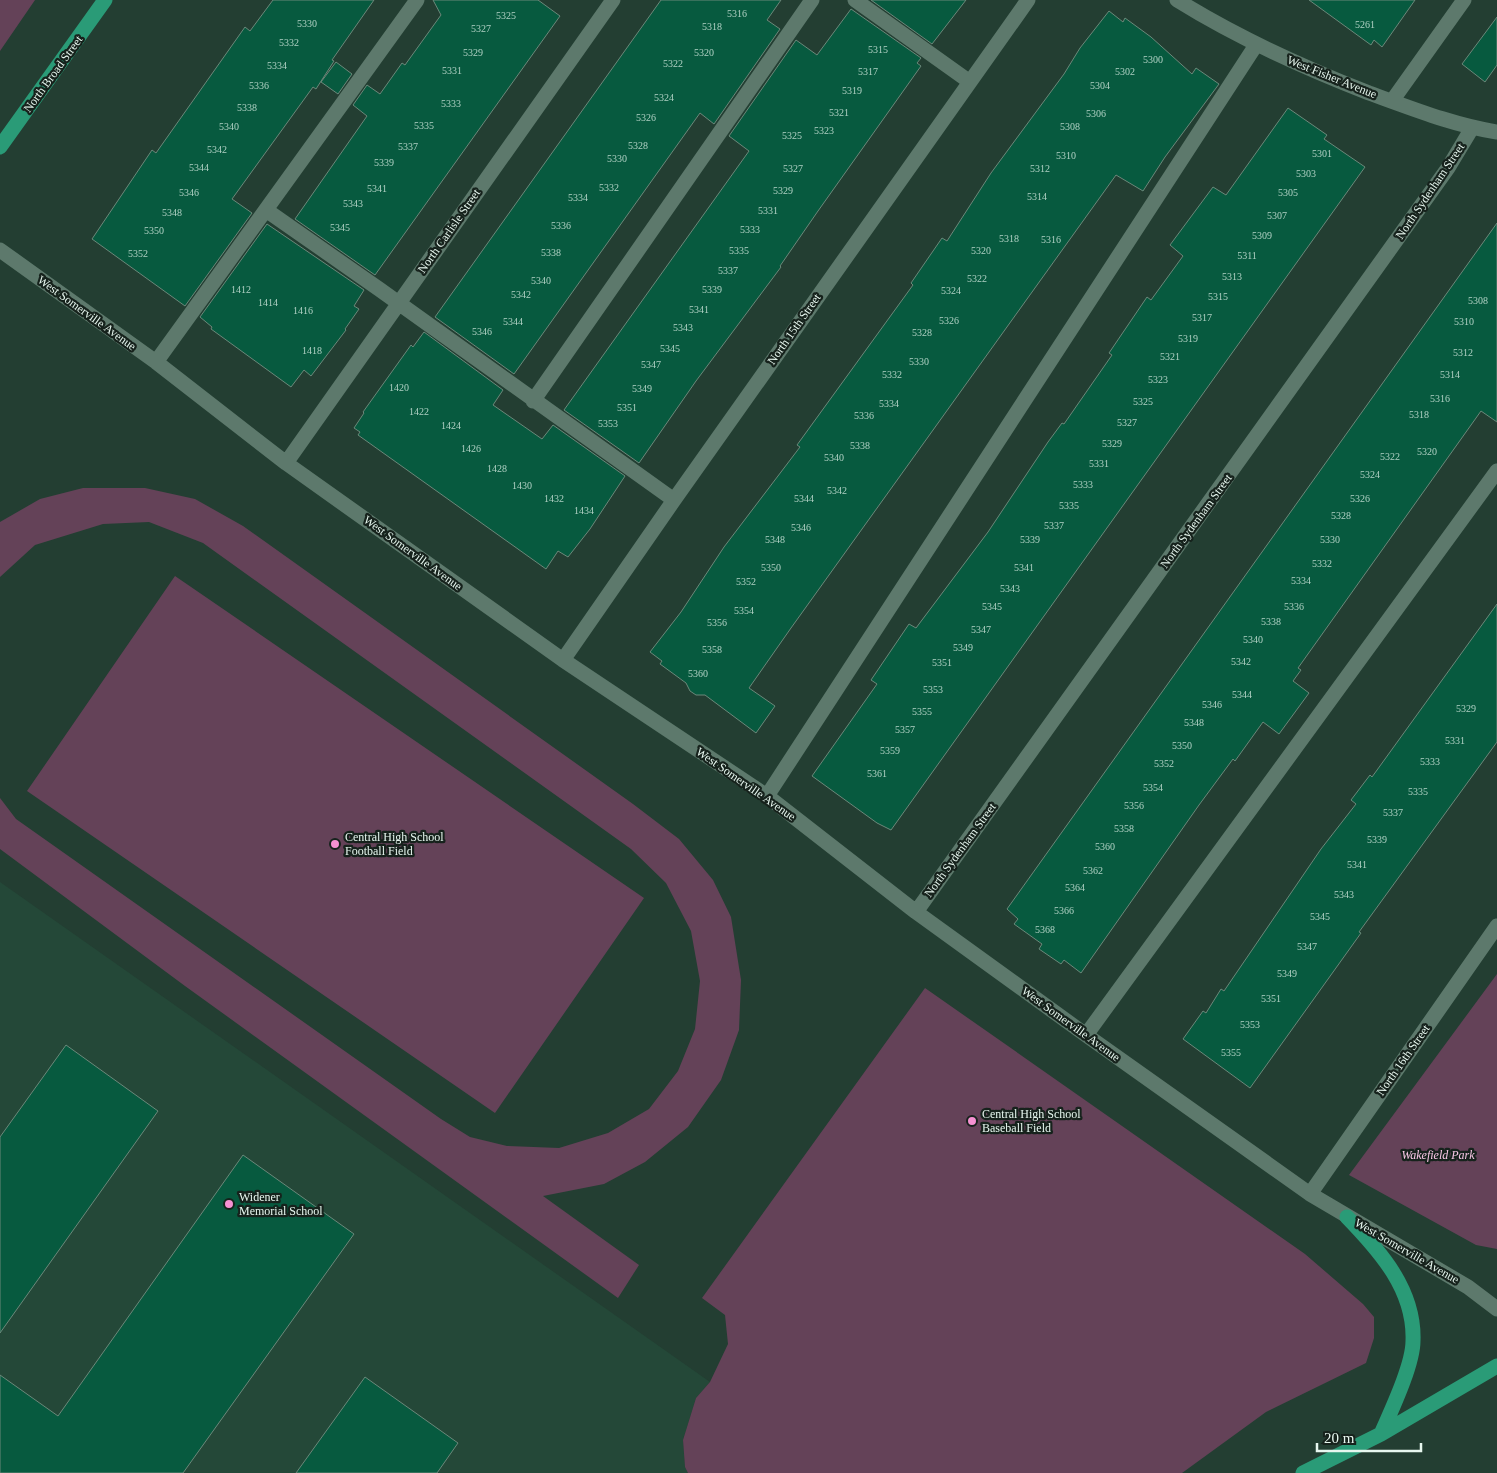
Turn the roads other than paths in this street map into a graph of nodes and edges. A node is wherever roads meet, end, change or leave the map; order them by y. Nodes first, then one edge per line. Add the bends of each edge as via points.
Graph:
1 (105, 0) edge
2 (417, 0) edge
3 (612, 0) edge
4 (812, 0) edge
5 (855, 0) edge
6 (1028, 0) edge
7 (1177, 0) edge
8 (1464, 0) edge
9 (1256, 45) junction
10 (970, 82) junction
11 (1392, 101) junction
12 (1472, 128) junction
13 (1497, 132) edge
14 (0, 147) edge
15 (266, 210) junction
16 (0, 250) edge
17 (399, 303) junction
18 (156, 362) junction
19 (533, 401) junction
20 (286, 463) junction
21 (1497, 471) edge
22 (674, 500) junction
23 (563, 660) junction
24 (767, 796) junction
25 (916, 912) junction
26 (1497, 926) edge
27 (1086, 1036) junction
28 (1310, 1194) junction
29 (1347, 1217) junction
30 (1497, 1309) edge
31 (1497, 1366) edge
32 (1381, 1434) junction
33 (1303, 1473) edge

1 - 14 main road, North Broad Street
2 - 15 street
3 - 17 street, North Carlisle Street
4 - 19 street
5 - 10 street
6 - 10 street, North 15th Street
7 - 9 street, West Fisher Avenue
8 - 11 street
9 - 11 street, West Fisher Avenue
9 - 24 street
10 - 22 street, North 15th Street
11 - 12 street, West Fisher Avenue
12 - 13 street, West Fisher Avenue
12 - 25 street, North Sydenham Street via 1448,168
15 - 17 street
15 - 18 street
16 - 18 street, West Somerville Avenue
17 - 19 street
17 - 20 street, North Carlisle Street
18 - 20 street, West Somerville Avenue
19 - 22 street
20 - 23 street, West Somerville Avenue
21 - 27 street
22 - 23 street, North 15th Street
23 - 24 street, West Somerville Avenue
24 - 25 street, West Somerville Avenue
25 - 27 street, West Somerville Avenue
26 - 28 street, North 16th Street
27 - 28 street, West Somerville Avenue
28 - 29 street, West Somerville Avenue
29 - 30 street, West Somerville Avenue via 1468,1287
29 - 32 main road via 1379,1250 1405,1293 1412,1318 1414,1343
31 - 32 main road
32 - 33 main road

